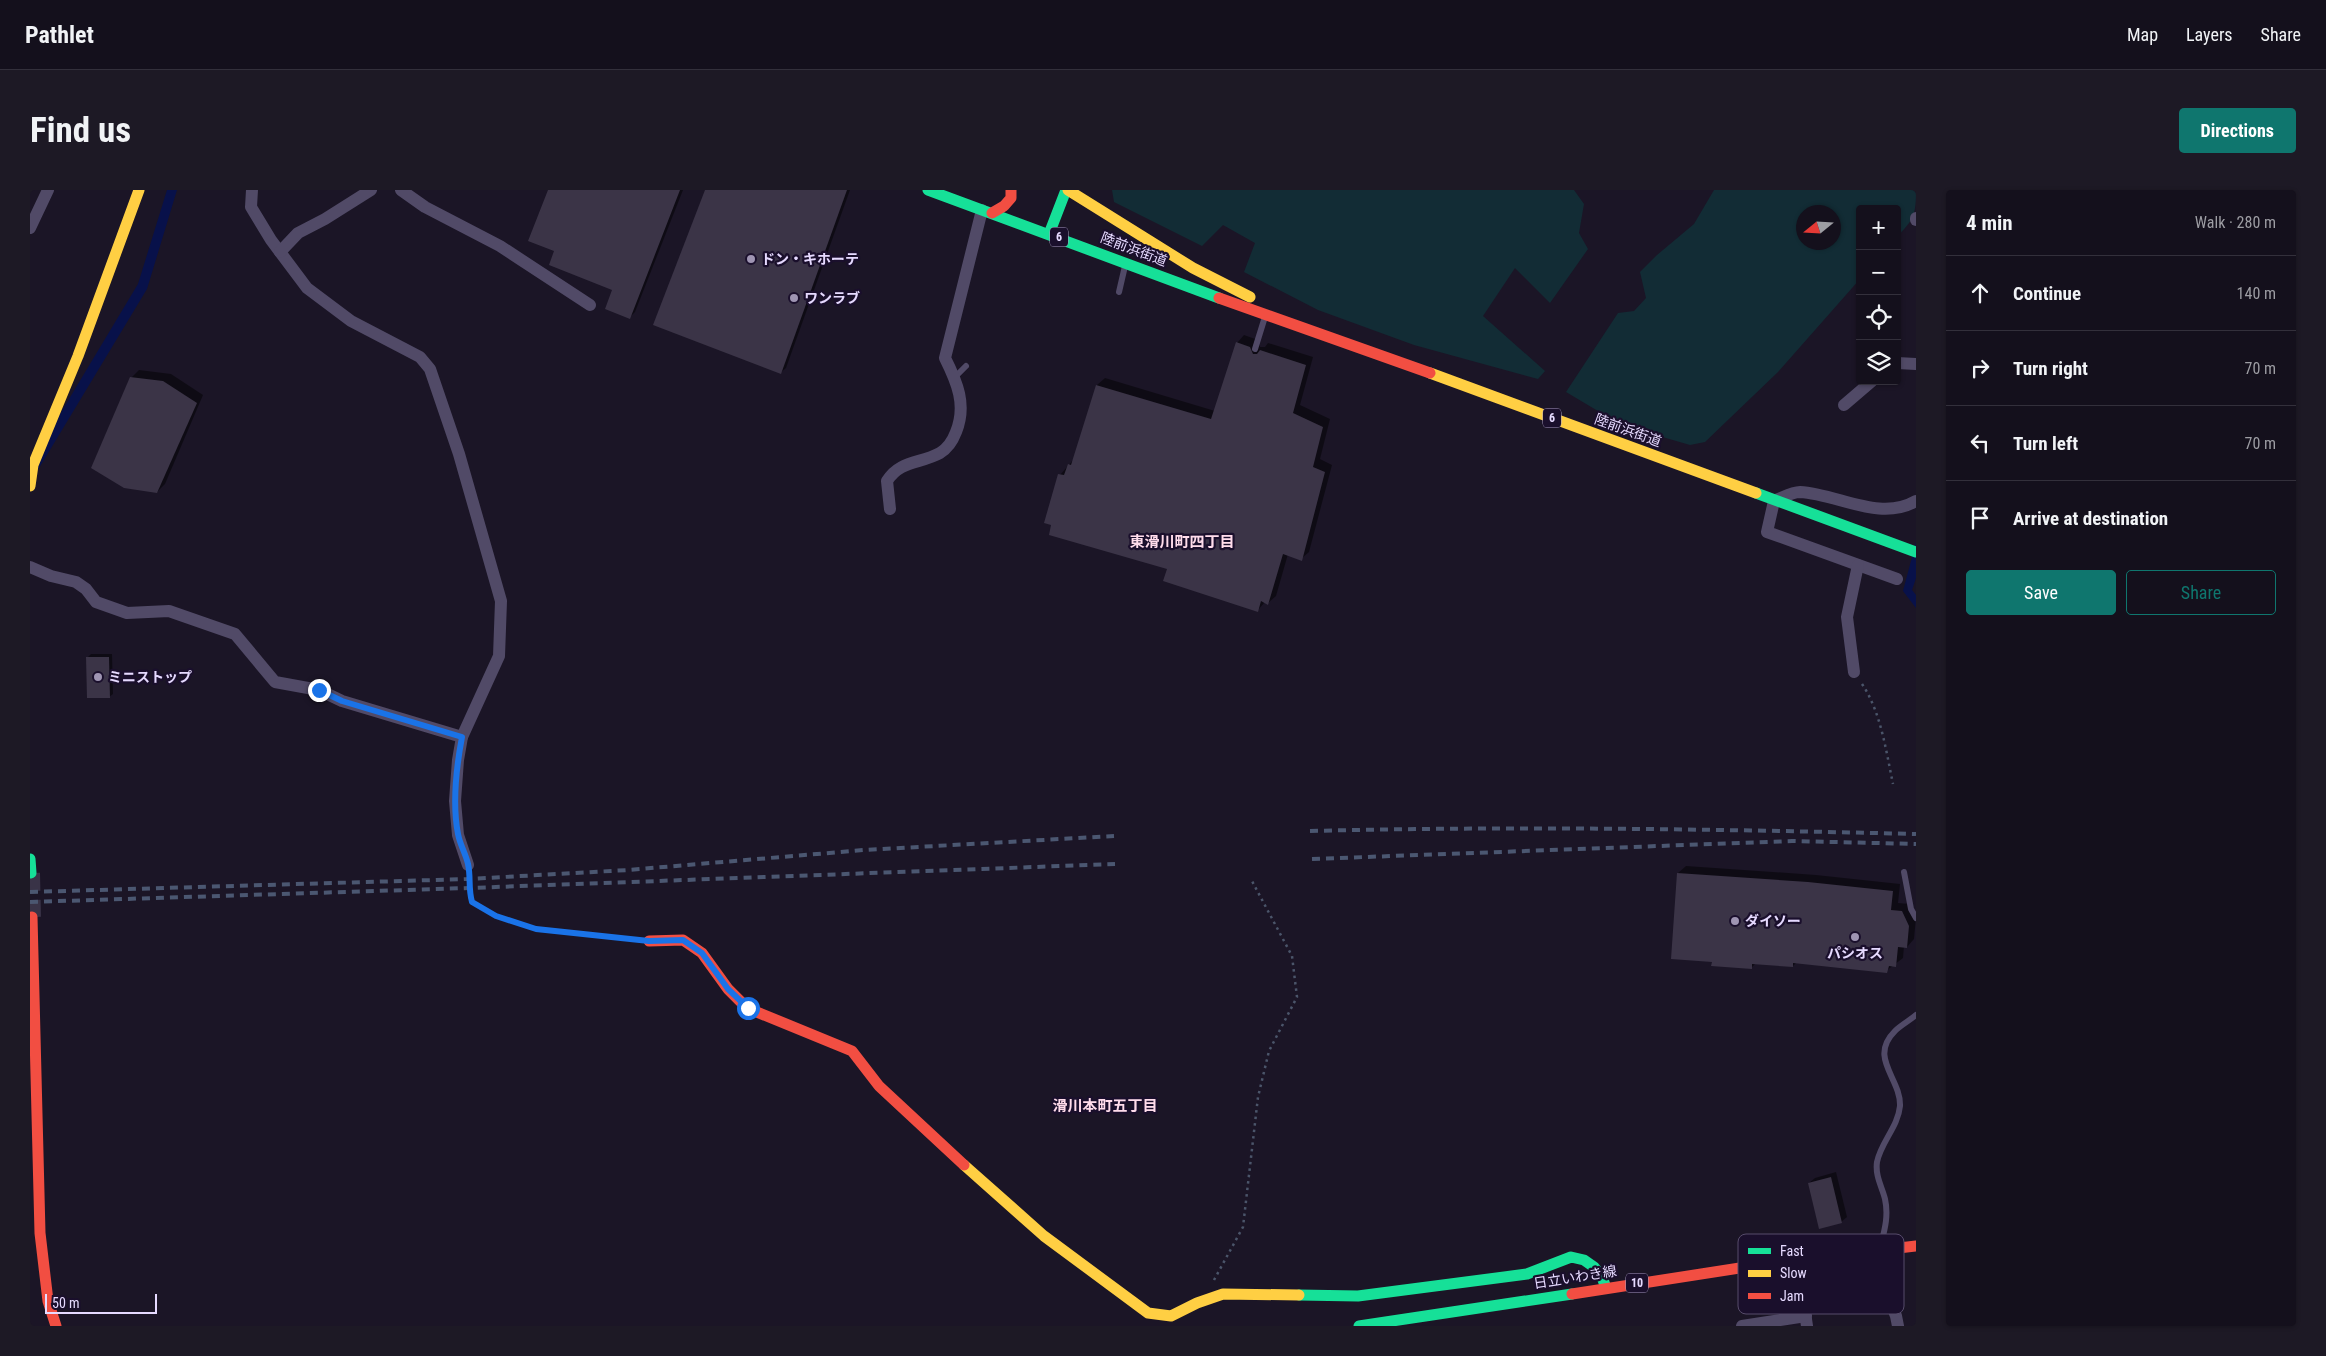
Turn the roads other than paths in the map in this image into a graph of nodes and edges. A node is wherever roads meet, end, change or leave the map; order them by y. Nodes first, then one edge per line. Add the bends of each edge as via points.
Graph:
1 (48, 190) edge
2 (139, 190) edge
3 (252, 190) edge
4 (371, 190) edge
5 (400, 190) edge
6 (928, 190) edge
7 (1011, 190) edge
8 (1067, 190) edge
9 (987, 211) junction
10 (30, 228) edge
11 (1049, 234) junction
12 (280, 252) junction
13 (1126, 262) junction
14 (1119, 292) dead end
15 (590, 305) dead end
16 (1265, 316) junction
17 (1329, 336) junction
18 (1256, 349) dead end
19 (1901, 363) edge
20 (1916, 364) edge
21 (966, 366) dead end
22 (955, 377) junction
23 (1867, 385) edge
24 (1844, 405) dead end
25 (30, 486) edge
26 (1774, 501) junction
27 (1916, 501) edge
28 (890, 509) dead end
29 (1916, 552) edge
30 (1858, 565) junction
31 (30, 567) edge
32 (1897, 579) dead end
33 (1854, 672) road end
34 (462, 737) junction
35 (30, 859) edge
36 (468, 865) road end
37 (1904, 872) dead end
38 (31, 873) edge
39 (32, 917) dead end
40 (1916, 918) edge
41 (649, 941) road end
42 (32, 979) edge
43 (1916, 1015) edge
44 (1882, 1234) edge
45 (1738, 1269) edge
46 (1606, 1288) junction
47 (1806, 1321) edge
48 (1366, 1325) edge
49 (56, 1326) edge
50 (1742, 1326) edge

1 - 10 street
2 - 25 main road via 78,356 33,465
3 - 12 street via 251,207
4 - 12 street via 298,233
5 - 15 street via 425,207 500,246
6 - 9 main road, 陸前浜街道 / 6
7 - 9 main road via 1008,202
8 - 11 main road, 6
8 - 17 main road, 陸前浜街道 / 6 via 1193,268
9 - 11 main road, 陸前浜街道 / 6
9 - 22 street via 944,358
11 - 13 main road, 陸前浜街道 / 6
12 - 34 street via 306,288 351,321 420,357 430,369 464,471 501,601 499,656
13 - 14 lane
13 - 16 main road, 陸前浜街道 / 6
16 - 17 main road, 陸前浜街道 / 6
16 - 18 lane
17 - 26 main road, 陸前浜街道 / 6
19 - 20 street
21 - 22 lane
22 - 28 street via 961,399 960,421 952,442 940,452 894,469 887,481
23 - 24 street
26 - 27 street via 1798,492 1889,510 1904,508
26 - 29 main road, 陸前浜街道 / 6
26 - 30 street via 1767,532
30 - 32 street
30 - 33 street via 1847,616
31 - 34 street via 76,582 96,602 127,613 169,611 234,634 274,682 319,690 342,701
34 - 36 street via 455,801 458,835
35 - 38 main road
37 - 40 lane via 1911,909
39 - 42 main road
41 - 46 main road via 683,940 702,953 728,989 748,1008 852,1051 879,1086 962,1164 1044,1236 1148,1313 1171,1316 1223,1294 1358,1296 1527,1274 1571,1257 1594,1267
42 - 49 main road via 40,1233 48,1301
43 - 44 lane via 1896,1030 1885,1046 1886,1067 1900,1100 1897,1119 1876,1164 1887,1218
45 - 46 main road, 日立いわき線 / 10
46 - 48 main road, 日立いわき線 / 10
47 - 50 street

